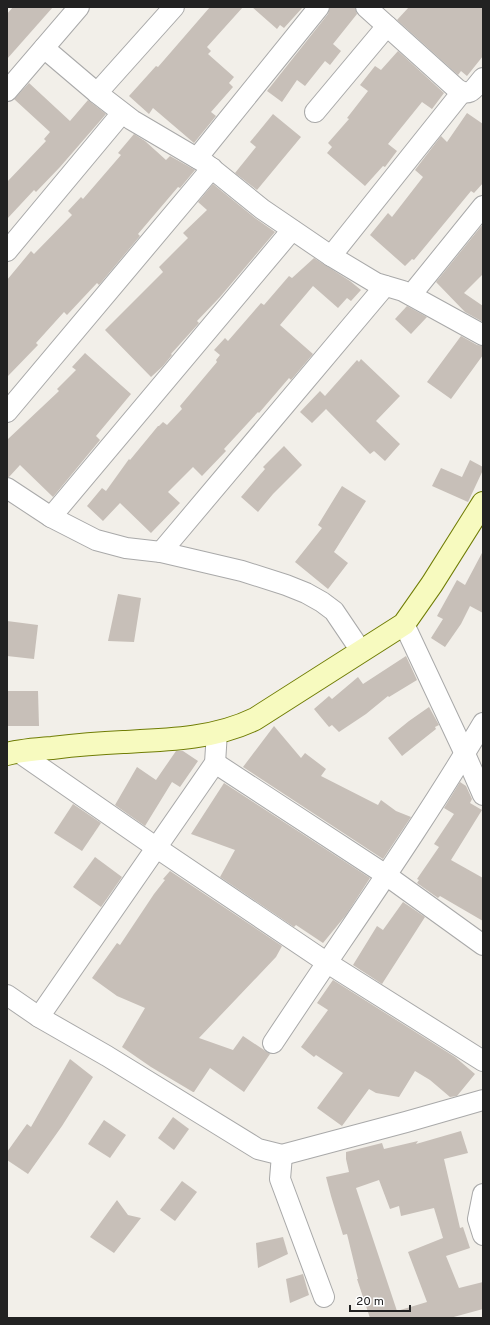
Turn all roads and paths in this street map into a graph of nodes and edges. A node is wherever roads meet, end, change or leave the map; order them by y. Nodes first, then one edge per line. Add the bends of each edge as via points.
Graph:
1 (79, 7) edge
2 (174, 7) edge
3 (318, 7) edge
4 (366, 7) edge
5 (387, 26) junction
6 (44, 48) junction
7 (483, 78) edge
8 (7, 91) edge
9 (462, 92) junction
10 (97, 93) junction
11 (315, 112) dead end
12 (122, 113) junction
13 (205, 163) junction
14 (483, 206) edge
15 (292, 230) junction
16 (7, 251) edge
17 (332, 256) junction
18 (385, 286) junction
19 (411, 295) junction
20 (483, 335) edge
21 (7, 412) edge
22 (7, 488) edge
23 (483, 503) edge
24 (51, 517) junction
25 (162, 552) junction
26 (404, 624) junction
27 (360, 651) junction
28 (483, 723) edge
29 (217, 732) junction
30 (12, 753) edge
31 (465, 754) junction
32 (215, 763) junction
33 (483, 796) edge
34 (156, 848) junction
35 (386, 875) junction
36 (483, 945) edge
37 (326, 962) junction
38 (7, 995) edge
39 (39, 1018) junction
40 (273, 1044) dead end
41 (483, 1061) edge
42 (483, 1100) edge
43 (282, 1155) junction
44 (483, 1194) edge
45 (483, 1235) edge
46 (324, 1297) dead end

1 - 6 street
2 - 10 street
3 - 13 street
4 - 5 street
5 - 9 street
5 - 11 street
6 - 8 street
6 - 10 street
7 - 9 street via 471,92
9 - 17 street
10 - 12 street
12 - 13 street
12 - 16 street
13 - 15 street
13 - 21 street
14 - 19 street
15 - 17 street
15 - 24 street
17 - 18 street
18 - 19 street
18 - 25 street
19 - 20 street
22 - 24 street
23 - 26 street
24 - 25 street via 106,544
25 - 27 street via 242,571 306,593 334,611
26 - 27 street
26 - 31 street
27 - 29 street via 255,719
28 - 31 street
29 - 30 street via 178,739
29 - 32 street
30 - 34 street
31 - 33 street
31 - 35 street
32 - 34 street
32 - 35 street
34 - 37 street
34 - 39 street
35 - 36 street
35 - 37 street
37 - 40 street
37 - 41 street
38 - 39 street
39 - 43 street via 107,1056 258,1148
42 - 43 street
43 - 46 street via 280,1179
44 - 45 street via 478,1219

